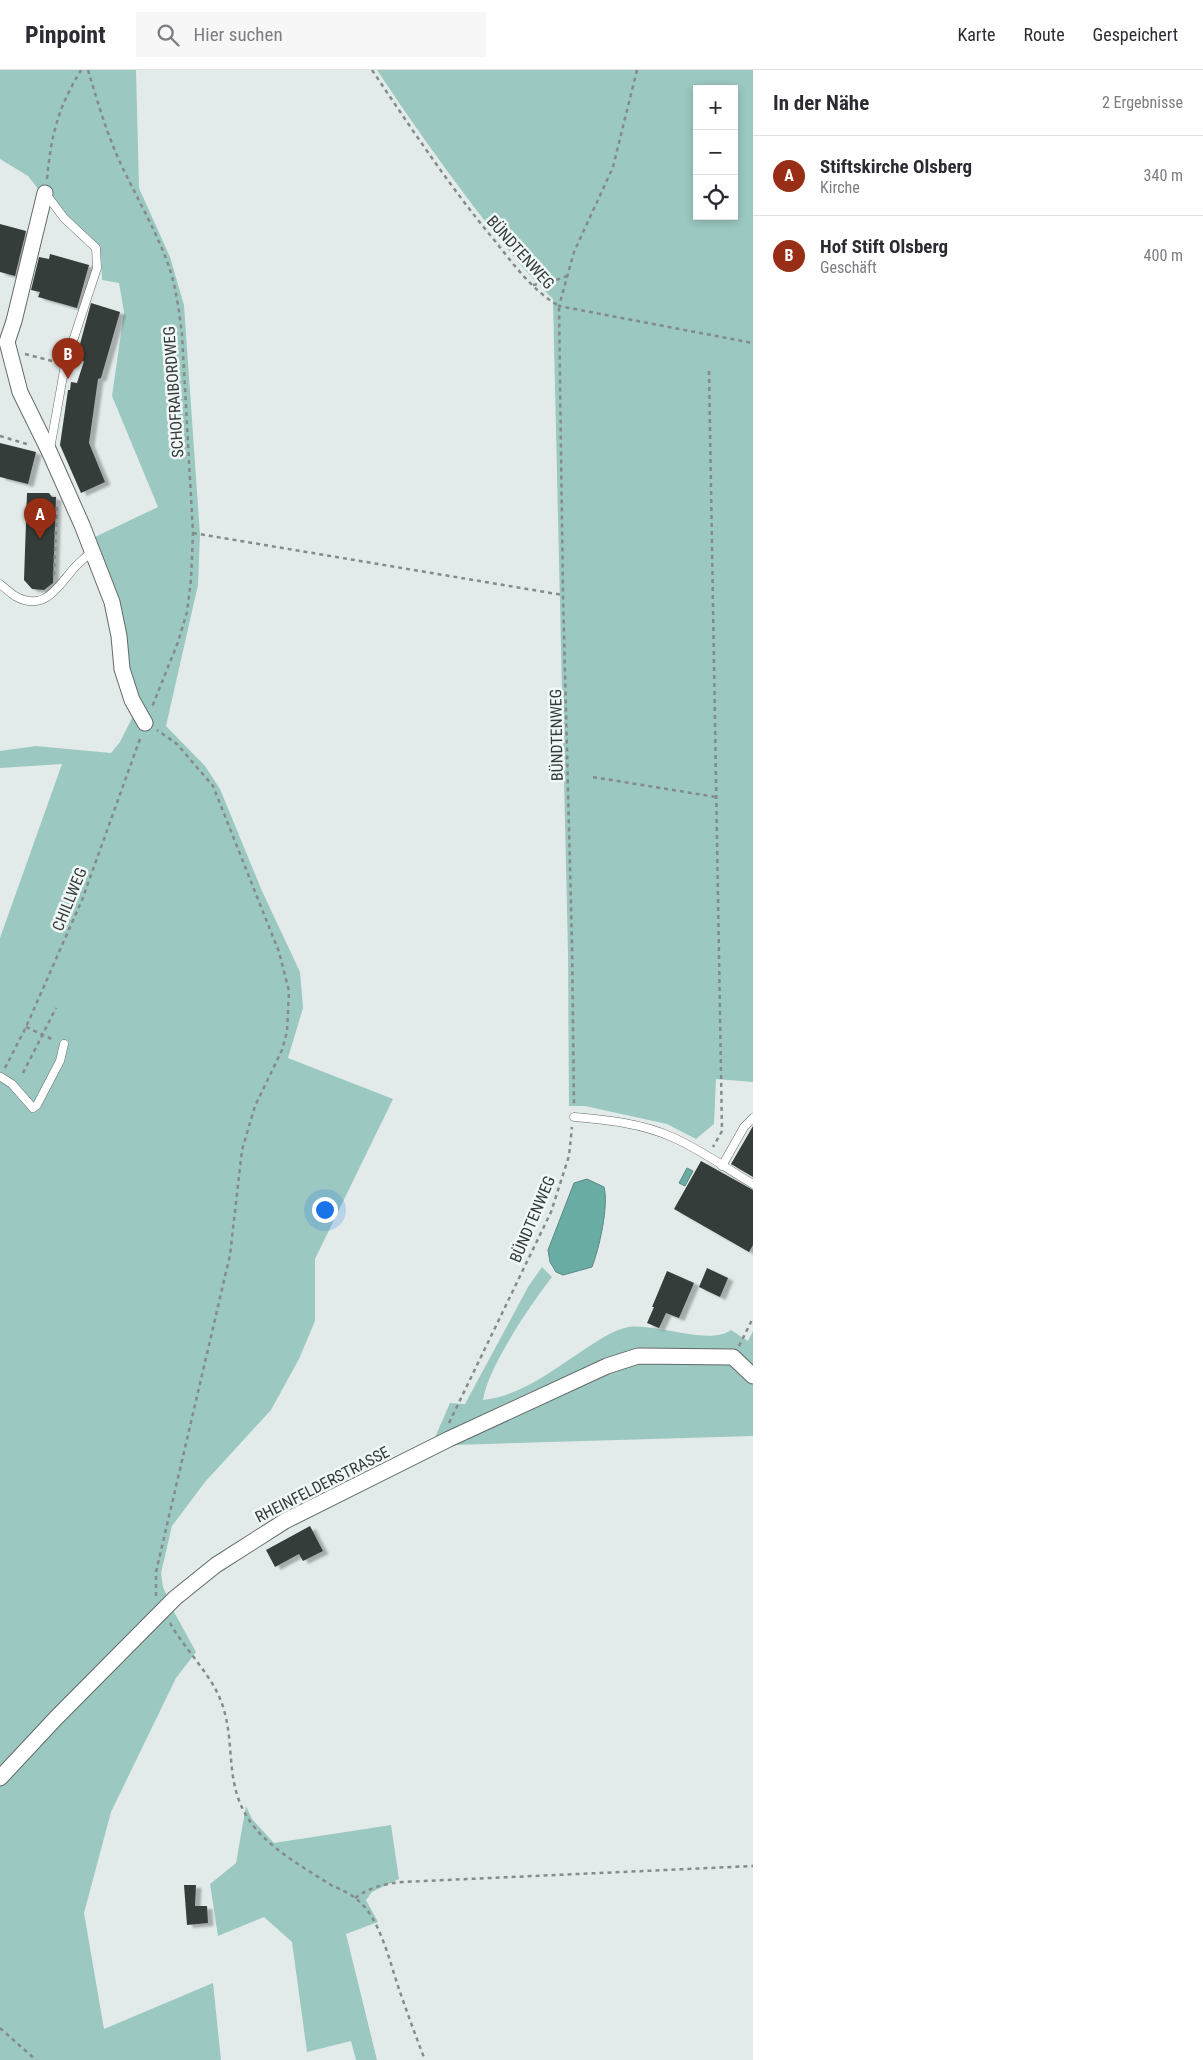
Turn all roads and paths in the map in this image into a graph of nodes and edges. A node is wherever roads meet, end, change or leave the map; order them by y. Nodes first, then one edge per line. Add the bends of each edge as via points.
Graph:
1 (81, 70) edge
2 (88, 70) edge
3 (372, 70) edge
4 (638, 70) edge
5 (45, 193) junction
6 (568, 276) junction
7 (533, 285) junction
8 (559, 306) junction
9 (4, 342) edge
10 (753, 343) edge
11 (65, 365) junction
12 (709, 371) dead end
13 (0, 436) edge
14 (50, 451) junction
15 (56, 505) dead end
16 (193, 533) junction
17 (92, 551) junction
18 (0, 584) edge
19 (53, 594) junction
20 (563, 596) junction
21 (145, 722) junction
22 (593, 777) dead end
23 (716, 797) junction
24 (56, 1008) dead end
25 (26, 1027) junction
26 (43, 1035) junction
27 (64, 1044) joint
28 (23, 1073) dead end
29 (1, 1077) edge
30 (574, 1117) junction
31 (753, 1118) edge
32 (707, 1157) junction
33 (722, 1166) junction
34 (753, 1184) edge
35 (753, 1318) edge
36 (734, 1357) junction
37 (753, 1376) edge
38 (449, 1439) junction
39 (163, 1612) junction
40 (0, 1778) edge
41 (753, 1866) edge
42 (355, 1898) junction
43 (0, 2028) edge
44 (36, 2060) edge
45 (425, 2060) edge

1 - 5 path via 58,115 50,144
2 - 16 path, SCHOFRAIBORDWEG via 118,159 168,265 178,307
3 - 7 path, BÜNDTENWEG via 456,194
4 - 6 path via 613,168 574,252
5 - 9 street via 17,312
5 - 11 lane via 64,218 96,248 96,268
6 - 7 path
6 - 8 path
7 - 8 path, BÜNDTENWEG
8 - 10 path
8 - 20 path, BÜNDTENWEG
9 - 11 path via 16,351
9 - 14 street via 20,392
11 - 14 lane
12 - 23 path
13 - 14 path
14 - 17 street
15 - 19 path
16 - 20 path
16 - 21 path, SCHOFRAIBORDWEG via 192,580 187,612
17 - 19 lane
17 - 21 street via 112,602 122,669 132,700
18 - 19 lane via 27,600 39,601
20 - 30 path, BÜNDTENWEG
21 - 25 path, CHILLWEG via 82,900
21 - 39 path via 177,744 212,786 279,952 289,992 287,1032 282,1050 255,1106 242,1150 230,1255 156,1572 156,1596
22 - 23 path
23 - 32 path via 722,1131
24 - 26 path
25 - 26 path
25 - 29 path, CHILLWEG
26 - 27 path
26 - 28 path
27 - 29 lane via 60,1061 33,1108 12,1084
30 - 32 lane via 637,1126 673,1137
30 - 38 path, BÜNDTENWEG via 568,1156 551,1212 449,1420
31 - 33 lane via 744,1127
32 - 33 lane
33 - 34 lane
35 - 36 path
36 - 37 street
36 - 38 street, RHEINFELDERSTRASSE via 638,1356 607,1366
38 - 39 street, RHEINFELDERSTRASSE via 285,1521 216,1565 175,1598
39 - 40 street, RHEINFELDERSTRASSE
39 - 42 path via 219,1696 227,1723 235,1792 248,1819 274,1847
41 - 42 path via 402,1882 366,1889
42 - 45 path via 380,1934
43 - 44 path

